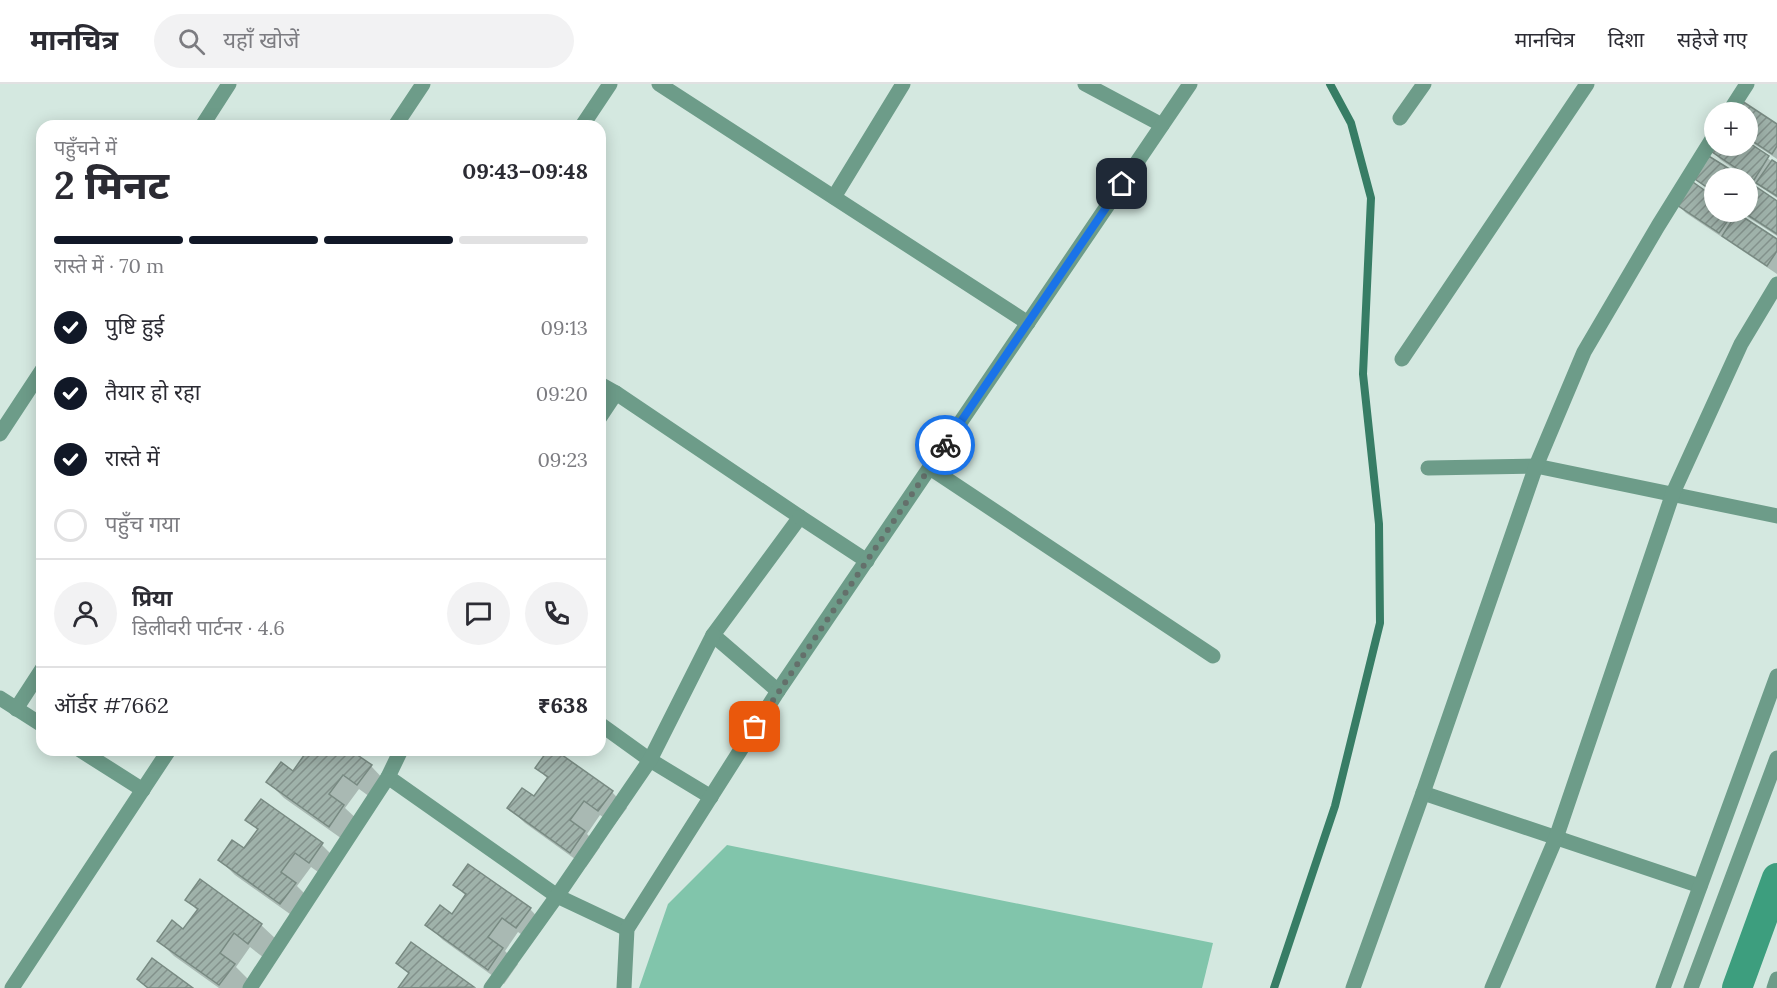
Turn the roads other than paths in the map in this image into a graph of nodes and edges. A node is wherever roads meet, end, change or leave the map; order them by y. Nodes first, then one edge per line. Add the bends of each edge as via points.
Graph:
1 (229, 84) edge
2 (423, 84) edge
3 (609, 84) edge
4 (659, 84) edge
5 (903, 84) edge
6 (1085, 84) edge
7 (1190, 84) edge
8 (1424, 84) edge
9 (1587, 84) edge
10 (1747, 84) edge
11 (1735, 102) edge
12 (1400, 118) dead end
13 (206, 120) edge
14 (399, 120) edge
15 (586, 120) edge
16 (1162, 125) junction
17 (1704, 152) edge
18 (834, 197) junction
19 (1774, 294) edge
20 (1028, 323) junction
21 (1402, 359) dead end
22 (36, 382) edge
23 (606, 387) edge
24 (616, 393) junction
25 (606, 408) edge
26 (0, 434) edge
27 (1536, 466) junction
28 (930, 468) junction
29 (1428, 468) dead end
30 (1673, 493) junction
31 (1777, 516) edge
32 (800, 517) junction
33 (867, 561) junction
34 (713, 635) junction
35 (1213, 656) dead end
36 (1777, 676) edge
37 (36, 678) edge
38 (778, 692) junction
39 (0, 698) edge
40 (16, 709) junction
41 (36, 721) edge
42 (606, 728) edge
43 (89, 756) edge
44 (165, 756) edge
45 (398, 756) edge
46 (1777, 758) edge
47 (650, 760) junction
48 (388, 777) junction
49 (143, 790) junction
50 (1423, 793) junction
51 (711, 797) junction
52 (1556, 838) junction
53 (1700, 886) junction
54 (557, 896) junction
55 (627, 929) junction
56 (1777, 979) edge
57 (12, 988) edge
58 (250, 988) edge
59 (490, 988) edge
60 (624, 988) edge
61 (1353, 988) edge
62 (1492, 988) edge
63 (1663, 988) edge
64 (1691, 988) edge
65 (1774, 988) edge

1 - 13 street
2 - 14 street
3 - 15 street
4 - 18 street
5 - 18 street
6 - 16 street
7 - 16 street
8 - 12 street
9 - 21 street
10 - 11 street
16 - 20 street
17 - 27 street via 1584,352
18 - 20 street
19 - 30 street via 1741,344
20 - 28 street
22 - 26 street
23 - 24 street
24 - 25 street
24 - 32 street
27 - 29 street
27 - 30 street
27 - 50 street
28 - 33 street
28 - 35 street
30 - 31 street
30 - 52 street
32 - 33 street
32 - 34 street
33 - 38 street
34 - 38 street
34 - 47 street
36 - 53 street
37 - 40 street
38 - 51 street
39 - 40 street
40 - 41 street
42 - 47 street
43 - 49 street
44 - 49 street
45 - 48 street
46 - 64 street
47 - 51 street
47 - 54 street
48 - 54 street
48 - 58 street
49 - 57 street
50 - 52 street
50 - 61 street
51 - 55 street
52 - 53 street
52 - 62 street
53 - 63 street
54 - 55 street
54 - 59 street
55 - 60 street
56 - 65 street

